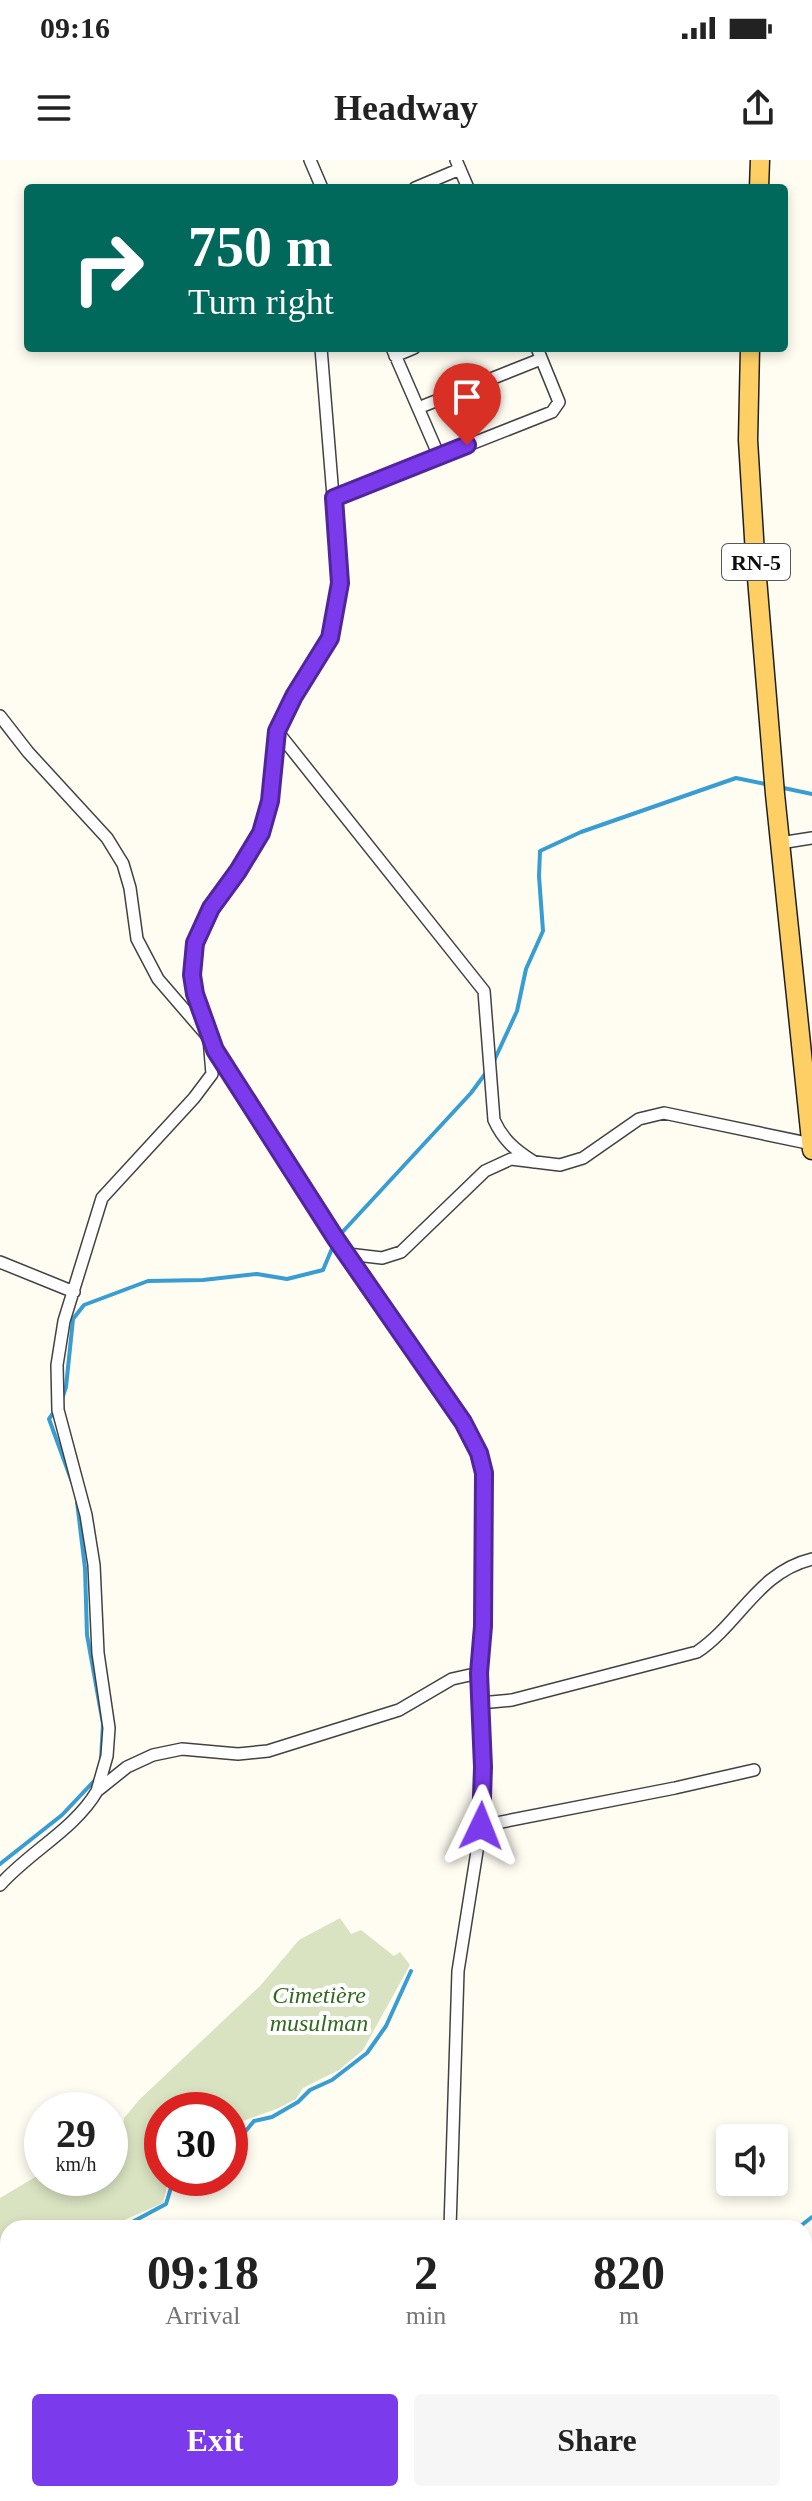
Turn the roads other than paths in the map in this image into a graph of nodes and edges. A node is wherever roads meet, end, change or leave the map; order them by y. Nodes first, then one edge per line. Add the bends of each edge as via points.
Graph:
1 (310, 160) edge
2 (760, 160) edge
3 (458, 164) edge
4 (320, 184) edge
5 (422, 184) edge
6 (466, 184) edge
7 (759, 184) edge
8 (321, 352) edge
9 (393, 352) edge
10 (750, 352) edge
11 (539, 353) edge
12 (418, 408) junction
13 (439, 456) junction
14 (334, 498) junction
15 (0, 716) edge
16 (277, 731) junction
17 (812, 838) edge
18 (780, 843) junction
19 (209, 1038) junction
20 (812, 1144) edge
21 (812, 1150) edge
22 (534, 1162) junction
23 (347, 1253) junction
24 (0, 1262) edge
25 (74, 1292) junction
26 (812, 1559) edge
27 (479, 1673) junction
28 (480, 1703) junction
29 (754, 1770) dead end
30 (97, 1791) junction
31 (481, 1826) junction
32 (0, 1885) edge
33 (450, 2220) edge

1 - 4 street
2 - 7 main road
3 - 5 street
3 - 6 street
8 - 14 street
9 - 12 street
10 - 18 main road, RN-5 via 748,440
11 - 12 street
11 - 13 street via 559,402 552,412
12 - 13 street
13 - 14 street
14 - 16 street via 340,583 330,638
15 - 19 street via 107,838 123,864 137,939 158,979
16 - 19 street via 261,833 211,908 195,943 192,975
16 - 22 street via 484,991 494,1120 501,1136
17 - 18 street
18 - 20 main road, RN-5
19 - 23 street
19 - 25 street via 212,1074 102,1198
20 - 21 main road, RN-5
20 - 22 street via 664,1113 639,1119 583,1158 560,1165
22 - 23 street via 511,1159 485,1171 401,1252 382,1258
23 - 27 street via 479,1453 484,1473
24 - 25 street
25 - 30 street via 57,1365 58,1410 94,1565 98,1653 109,1728
26 - 28 street via 793,1563 768,1580 697,1652 512,1700
27 - 28 street
27 - 30 street via 452,1679 399,1710 268,1751 182,1749 153,1755
28 - 31 street
29 - 31 street
30 - 32 street via 76,1817
31 - 33 street via 458,1971

